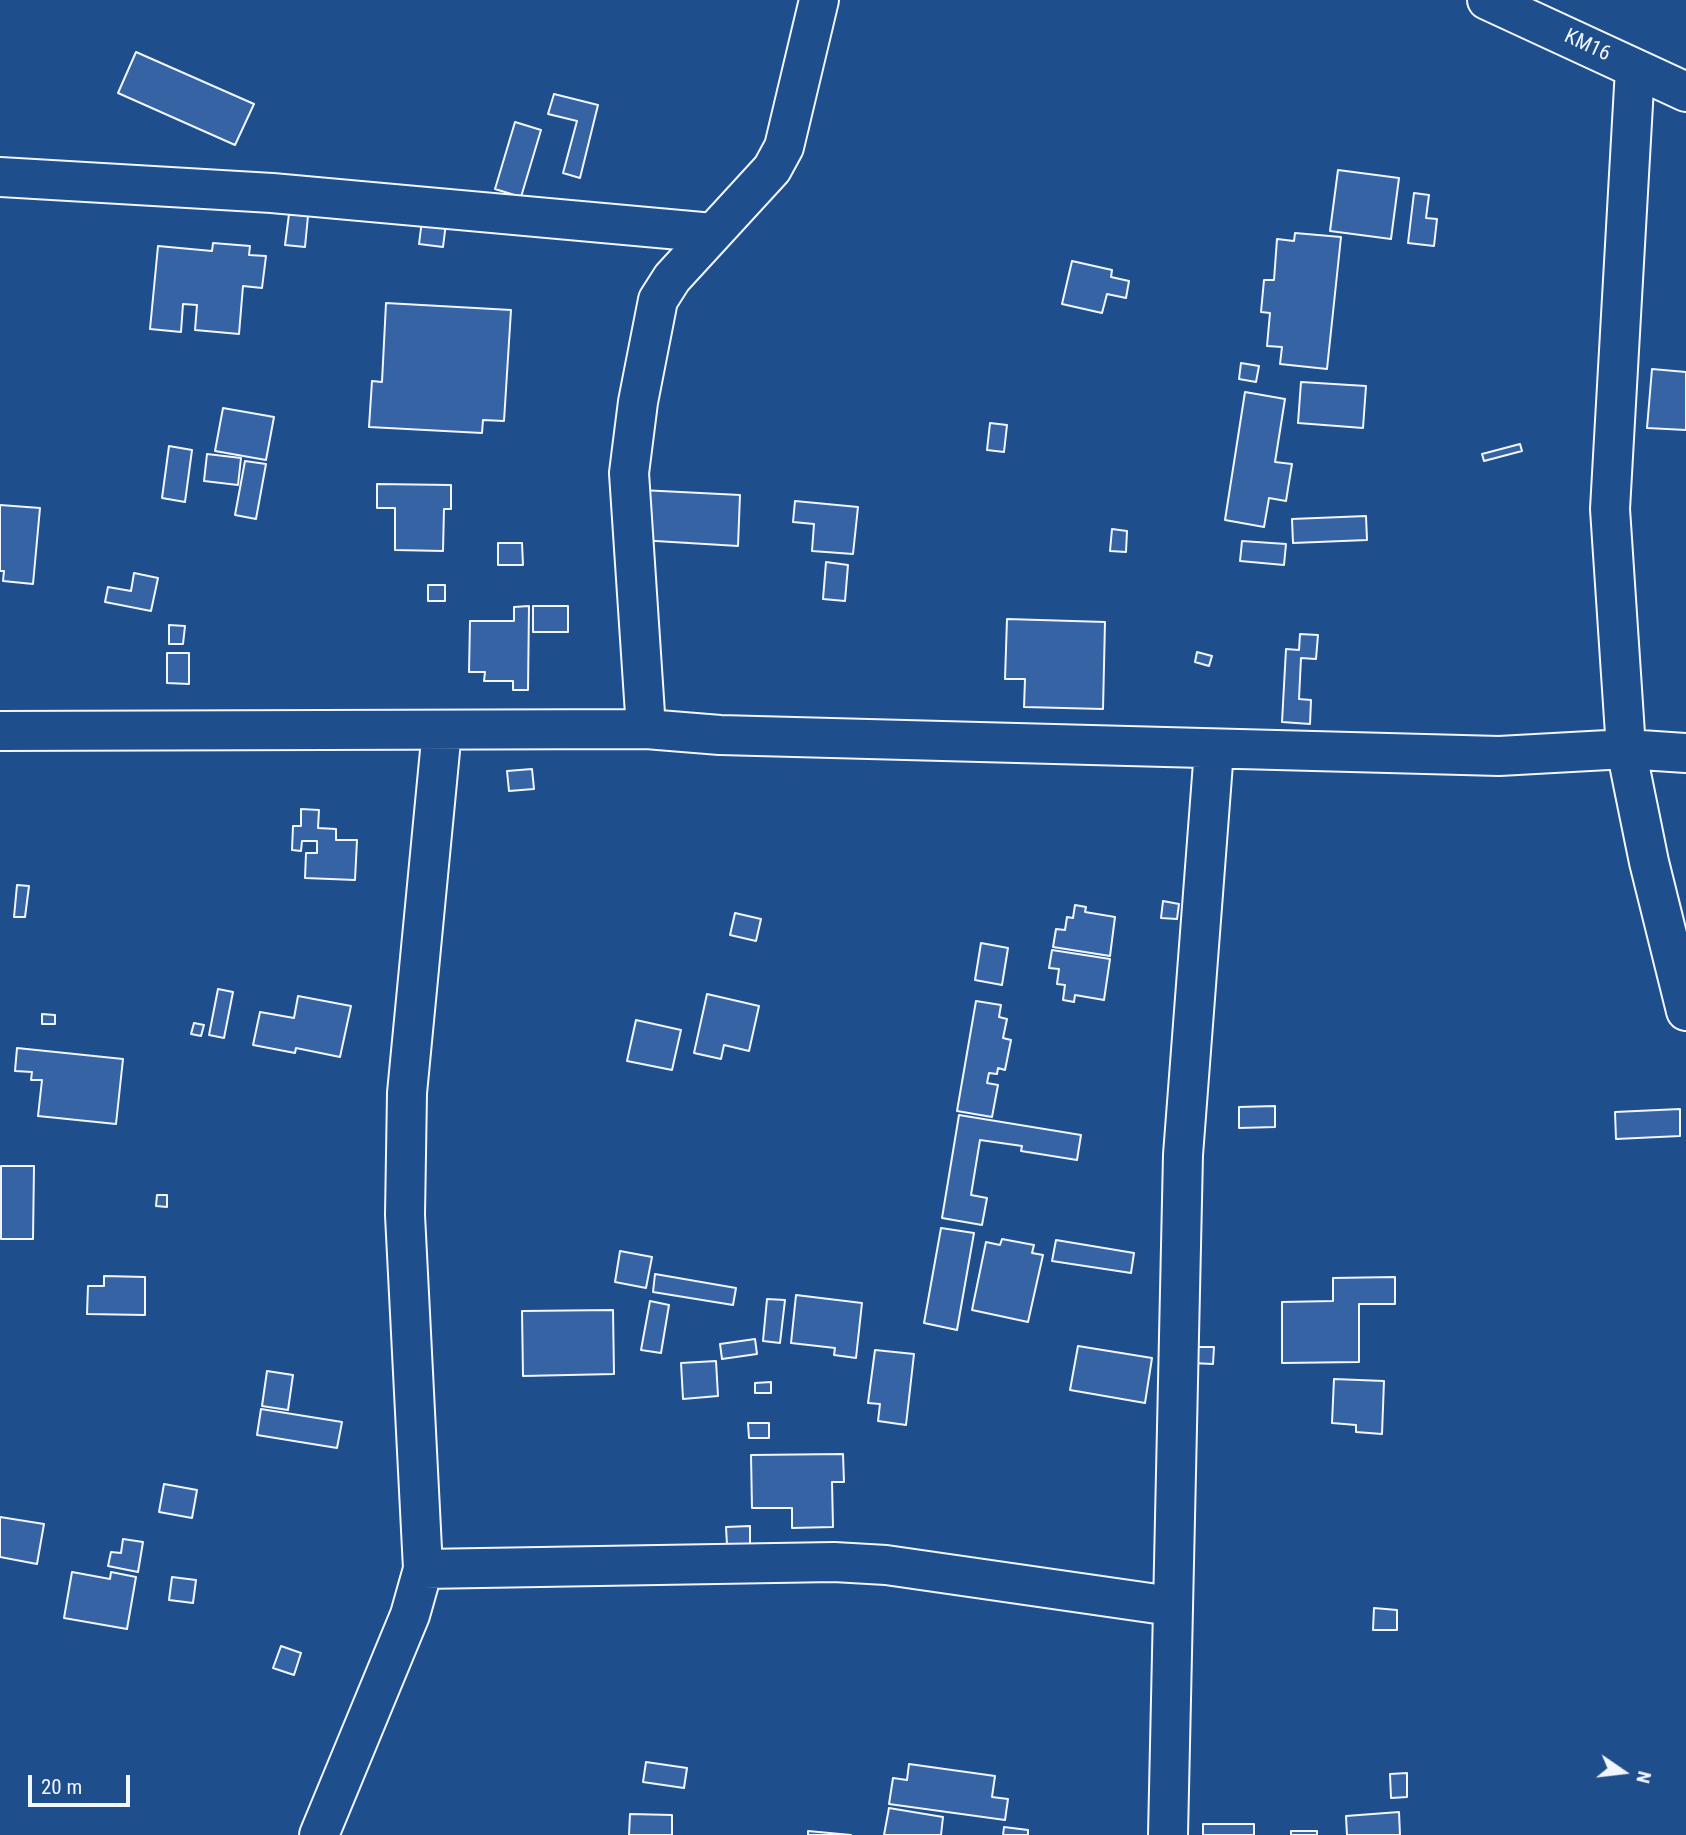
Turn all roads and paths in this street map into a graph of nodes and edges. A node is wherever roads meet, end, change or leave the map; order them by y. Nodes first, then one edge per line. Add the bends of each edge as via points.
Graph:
1 (819, 0) edge
2 (1508, 4) edge
3 (1635, 69) junction
4 (1686, 92) edge
5 (0, 177) edge
6 (713, 233) junction
7 (646, 729) junction
8 (442, 730) junction
9 (0, 731) edge
10 (1214, 750) junction
11 (1626, 750) junction
12 (1686, 753) edge
13 (1686, 1011) edge
14 (423, 1569) junction
15 (1171, 1606) junction
16 (319, 1835) edge
17 (1168, 1835) edge

1 - 6 street via 784,147 772,169
2 - 3 street, KM16
3 - 4 street, KM16
3 - 11 street via 1610,509
5 - 6 street via 272,193
6 - 7 street via 658,300 638,402 629,472
7 - 8 street
7 - 10 street
8 - 9 street
8 - 14 street via 406,1107 405,1215
10 - 11 street via 1499,756
10 - 15 street via 1183,1155
11 - 12 street
11 - 13 street
14 - 15 street via 886,1564
14 - 16 street via 410,1615
15 - 17 street

